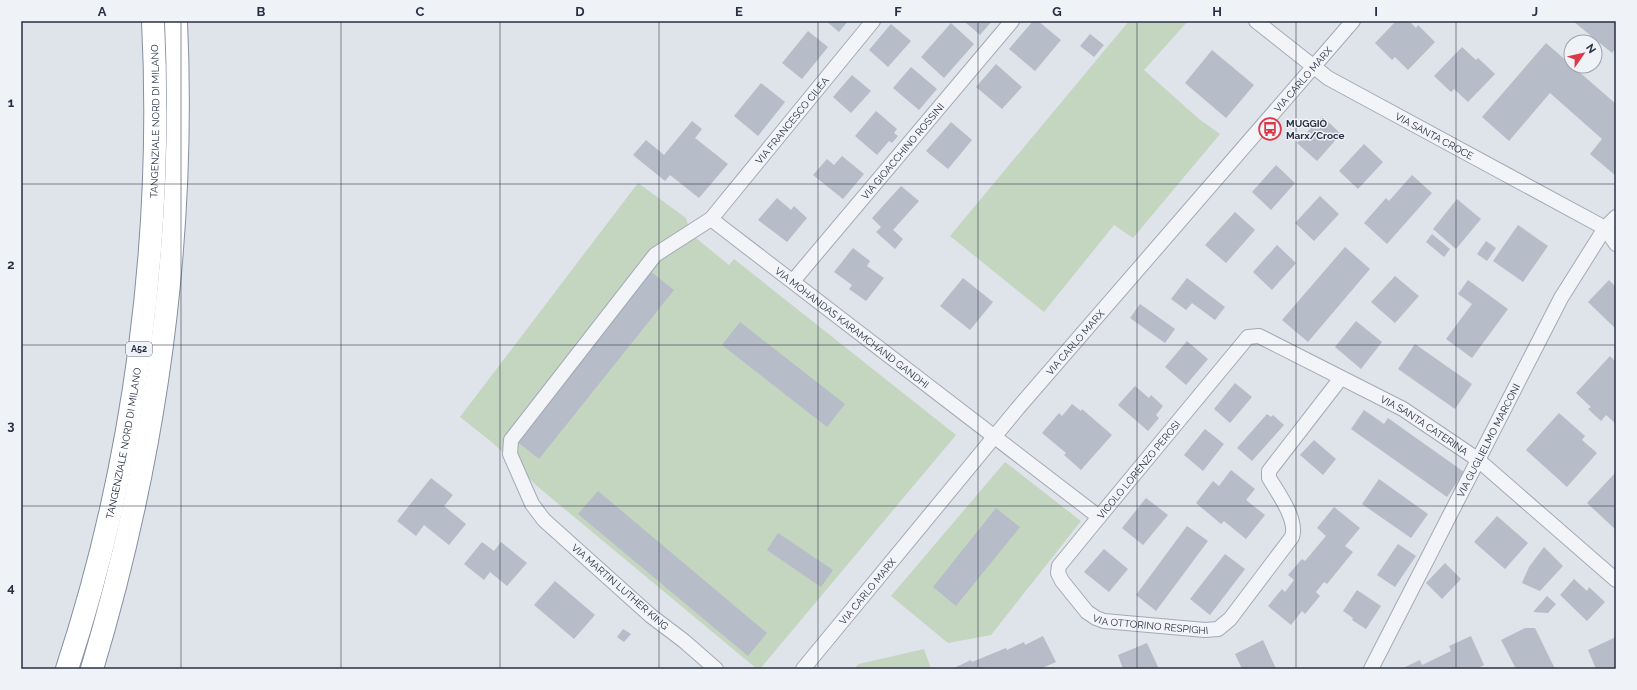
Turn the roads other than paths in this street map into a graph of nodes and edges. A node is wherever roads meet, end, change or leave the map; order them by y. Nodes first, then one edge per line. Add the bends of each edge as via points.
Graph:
1 (153, 21) edge
2 (176, 21) edge
3 (873, 21) edge
4 (1012, 21) edge
5 (1256, 21) edge
6 (1353, 21) edge
7 (1314, 67) junction
8 (1616, 217) edge
9 (711, 219) junction
10 (1606, 228) junction
11 (1616, 244) edge
12 (793, 281) junction
13 (1248, 337) joint
14 (1341, 378) junction
15 (994, 436) junction
16 (1477, 459) junction
17 (1099, 517) junction
18 (544, 520) joint
19 (1616, 580) edge
20 (67, 669) edge
21 (92, 669) edge
22 (716, 669) edge
23 (803, 669) edge
24 (1371, 669) edge

1 - 20 highway, TANGENZIALE NORD DI MILANO / A52 via 153,197 137,359 108,520
2 - 21 highway, A52 via 178,109 175,205 160,362 132,518
3 - 9 street, VIA FRANCESCO CILEA
4 - 12 street, VIA GIOACCHINO ROSSINI
5 - 7 street, VIA SANTA CROCE
6 - 7 street, VIA CARLO MARX
7 - 10 street, VIA SANTA CROCE via 1328,78
7 - 15 street, VIA CARLO MARX
8 - 10 street, VIA GUGLIELMO MARCONI
9 - 12 street, VIA MOHANDAS KARAMCHAND GANDHI
9 - 18 street, VIA FRANCESCO CILEA via 655,255 511,440 510,454 532,504
10 - 11 street, VIA SANTA CROCE
10 - 16 street, VIA GUGLIELMO MARCONI via 1561,298
12 - 15 street, VIA MOHANDAS KARAMCHAND GANDHI
13 - 14 street, VIA SANTA CATERINA via 1259,336
13 - 17 street, VICOLO LORENZO PEROSI
14 - 16 street, VIA SANTA CATERINA via 1403,409
14 - 17 street, VIA OTTORINO RESPIGHI via 1269,471 1269,478 1292,520 1295,530 1292,537 1230,619 1218,629 1104,621 1087,612 1058,573 1059,566
15 - 17 street, VICOLO LORENZO PEROSI via 1007,449
15 - 23 street, VIA CARLO MARX
16 - 19 street, VIA SANTA CATERINA
16 - 24 street, VIA GUGLIELMO MARCONI
18 - 22 street, VIA MARTIN LUTHER KING via 651,616

